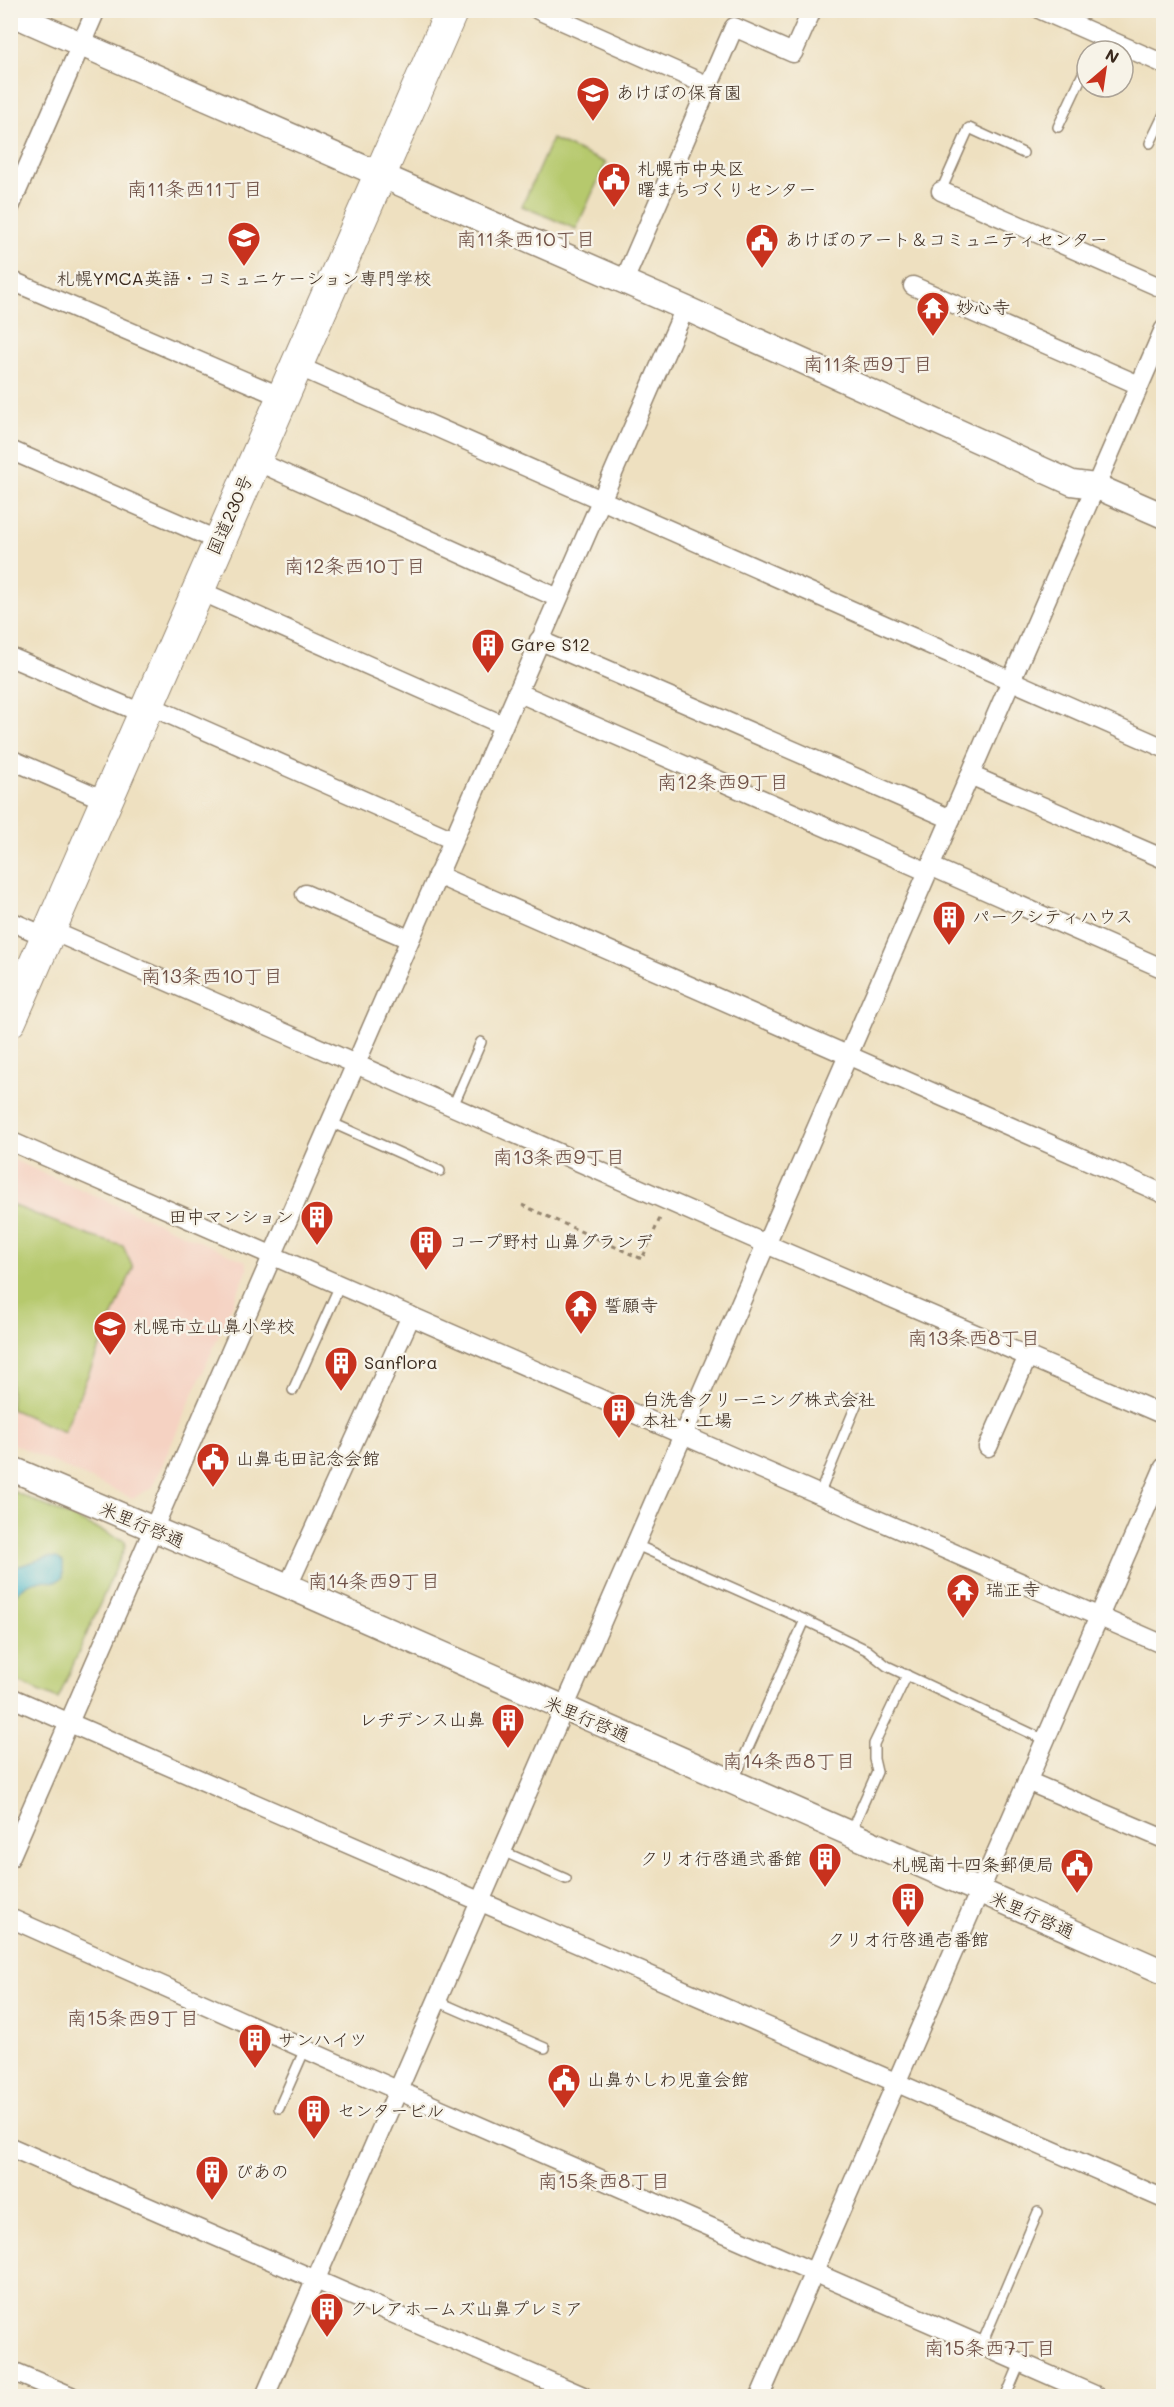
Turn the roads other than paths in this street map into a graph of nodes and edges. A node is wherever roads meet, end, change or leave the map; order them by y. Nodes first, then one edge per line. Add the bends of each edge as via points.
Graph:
1 (96, 10) edge
2 (452, 10) edge
3 (538, 10) edge
4 (812, 10) edge
5 (1041, 10) edge
6 (10, 13) edge
7 (1089, 39) edge
8 (82, 44) junction
9 (1135, 55) edge
10 (1164, 64) edge
11 (709, 86) junction
12 (1075, 91) edge
13 (1164, 114) edge
14 (1058, 128) dead end
15 (1150, 143) dead end
16 (1023, 153) dead end
17 (380, 175) junction
18 (941, 191) joint
19 (10, 207) edge
20 (10, 279) edge
21 (624, 281) junction
22 (913, 286) dead end
23 (1164, 289) edge
24 (685, 308) junction
25 (1164, 329) edge
26 (295, 365) junction
27 (1139, 385) junction
28 (282, 397) junction
29 (10, 450) edge
30 (254, 460) junction
31 (1095, 486) junction
32 (600, 500) junction
33 (1164, 516) edge
34 (219, 541) junction
35 (198, 590) junction
36 (558, 598) junction
37 (540, 640) junction
38 (10, 657) edge
39 (1011, 679) junction
40 (517, 692) junction
41 (146, 710) junction
42 (503, 725) junction
43 (1164, 748) edge
44 (10, 759) edge
45 (969, 775) junction
46 (106, 801) junction
47 (951, 819) junction
48 (453, 840) junction
49 (1164, 859) edge
50 (929, 869) junction
51 (437, 875) junction
52 (305, 894) dead end
53 (10, 921) edge
54 (48, 933) junction
55 (409, 939) junction
56 (1164, 969) edge
57 (10, 1021) edge
58 (481, 1042) dead end
59 (848, 1056) junction
60 (356, 1064) junction
61 (453, 1106) junction
62 (330, 1122) junction
63 (10, 1141) edge
64 (440, 1170) dead end
65 (1164, 1194) edge
66 (766, 1244) junction
67 (272, 1255) junction
68 (340, 1285) junction
69 (411, 1316) junction
70 (1028, 1356) junction
71 (293, 1390) dead end
72 (859, 1398) dead end
73 (1164, 1415) edge
74 (682, 1435) junction
75 (988, 1447) dead end
76 (1164, 1467) edge
77 (10, 1468) edge
78 (819, 1495) junction
79 (153, 1530) junction
80 (634, 1544) junction
81 (288, 1586) junction
82 (1099, 1616) junction
83 (805, 1620) junction
84 (1164, 1645) edge
85 (907, 1675) junction
86 (10, 1697) edge
87 (564, 1709) junction
88 (69, 1723) junction
89 (1045, 1740) junction
90 (1027, 1781) junction
91 (733, 1782) junction
92 (850, 1834) junction
93 (1164, 1839) edge
94 (502, 1851) junction
95 (10, 1858) edge
96 (567, 1879) dead end
97 (979, 1892) junction
98 (480, 1903) junction
99 (10, 1918) edge
100 (1164, 1972) edge
101 (437, 2001) junction
102 (545, 2048) dead end
103 (305, 2049) junction
104 (897, 2082) junction
105 (398, 2090) junction
106 (279, 2108) dead end
107 (10, 2147) edge
108 (1164, 2199) edge
109 (1038, 2212) dead end
110 (813, 2273) junction
111 (316, 2280) junction
112 (981, 2346) junction
113 (1020, 2363) junction
114 (11, 2372) edge
115 (71, 2397) edge
116 (265, 2397) edge
117 (583, 2397) edge
118 (760, 2397) edge
119 (1006, 2397) edge
120 (1097, 2397) edge

1 - 8 street
2 - 17 highway, 国道230号
3 - 11 street
4 - 11 street via 793,53 734,27
5 - 7 street
6 - 8 street
8 - 17 street
8 - 19 street
9 - 10 street
11 - 21 street
12 - 14 lane
13 - 15 lane
16 - 18 lane via 969,128
17 - 21 street
17 - 26 highway, 国道230号
18 - 23 street
20 - 28 street
21 - 24 street
22 - 27 street
24 - 31 street via 1072,483
24 - 32 street
25 - 27 street
26 - 28 highway, 国道230号
26 - 32 street
27 - 31 street
28 - 30 highway, 国道230号
29 - 34 street
30 - 34 highway, 国道230号
30 - 36 street
31 - 33 street
31 - 39 street
32 - 36 street
32 - 39 street
34 - 35 highway, 国道230号
35 - 41 highway, 国道230号
35 - 42 street
36 - 37 street
37 - 40 street
37 - 47 street
38 - 41 street
39 - 43 street
39 - 45 street
40 - 42 street
40 - 50 street
41 - 46 highway, 国道230号
41 - 48 street
42 - 48 street
44 - 46 street
45 - 47 street
45 - 49 street
46 - 54 highway, 国道230号
47 - 50 street
48 - 51 street
50 - 56 street
50 - 59 street
51 - 55 street
51 - 59 street
52 - 55 street
53 - 54 street
54 - 57 highway, 国道230号
54 - 60 street
55 - 60 street
58 - 61 lane
59 - 65 street
59 - 66 street
60 - 61 street
60 - 62 street
61 - 66 street
62 - 64 lane
62 - 67 street
63 - 67 street
66 - 70 street
66 - 74 street
67 - 68 street
67 - 79 street
68 - 69 street
68 - 71 lane
69 - 74 street
69 - 81 street
70 - 73 street
70 - 75 street
72 - 78 lane
74 - 78 street
74 - 80 street
76 - 82 street
77 - 79 street, 米里行啓通
78 - 82 street
79 - 81 street, 米里行啓通
79 - 88 street
80 - 83 lane
80 - 87 street
81 - 87 street, 米里行啓通
82 - 84 street
82 - 89 street
83 - 85 lane via 867,1650
83 - 91 lane
85 - 89 lane
85 - 92 lane via 874,1744 877,1772
86 - 88 street
87 - 91 street, 米里行啓通
87 - 94 street
88 - 95 street
88 - 98 street
89 - 90 street
90 - 93 street
90 - 97 street
91 - 92 street, 米里行啓通
92 - 97 street, 米里行啓通
94 - 96 lane
94 - 98 street
97 - 100 street, 米里行啓通
97 - 104 street
98 - 101 street
98 - 104 street
99 - 103 street
101 - 102 lane
101 - 105 street
103 - 105 street
103 - 106 lane
104 - 108 street
104 - 110 street
105 - 110 street
105 - 111 street
107 - 111 street
109 - 112 lane
110 - 112 street
110 - 118 street
111 - 116 street
111 - 117 street
112 - 113 street
113 - 119 lane
113 - 120 street
114 - 115 street

